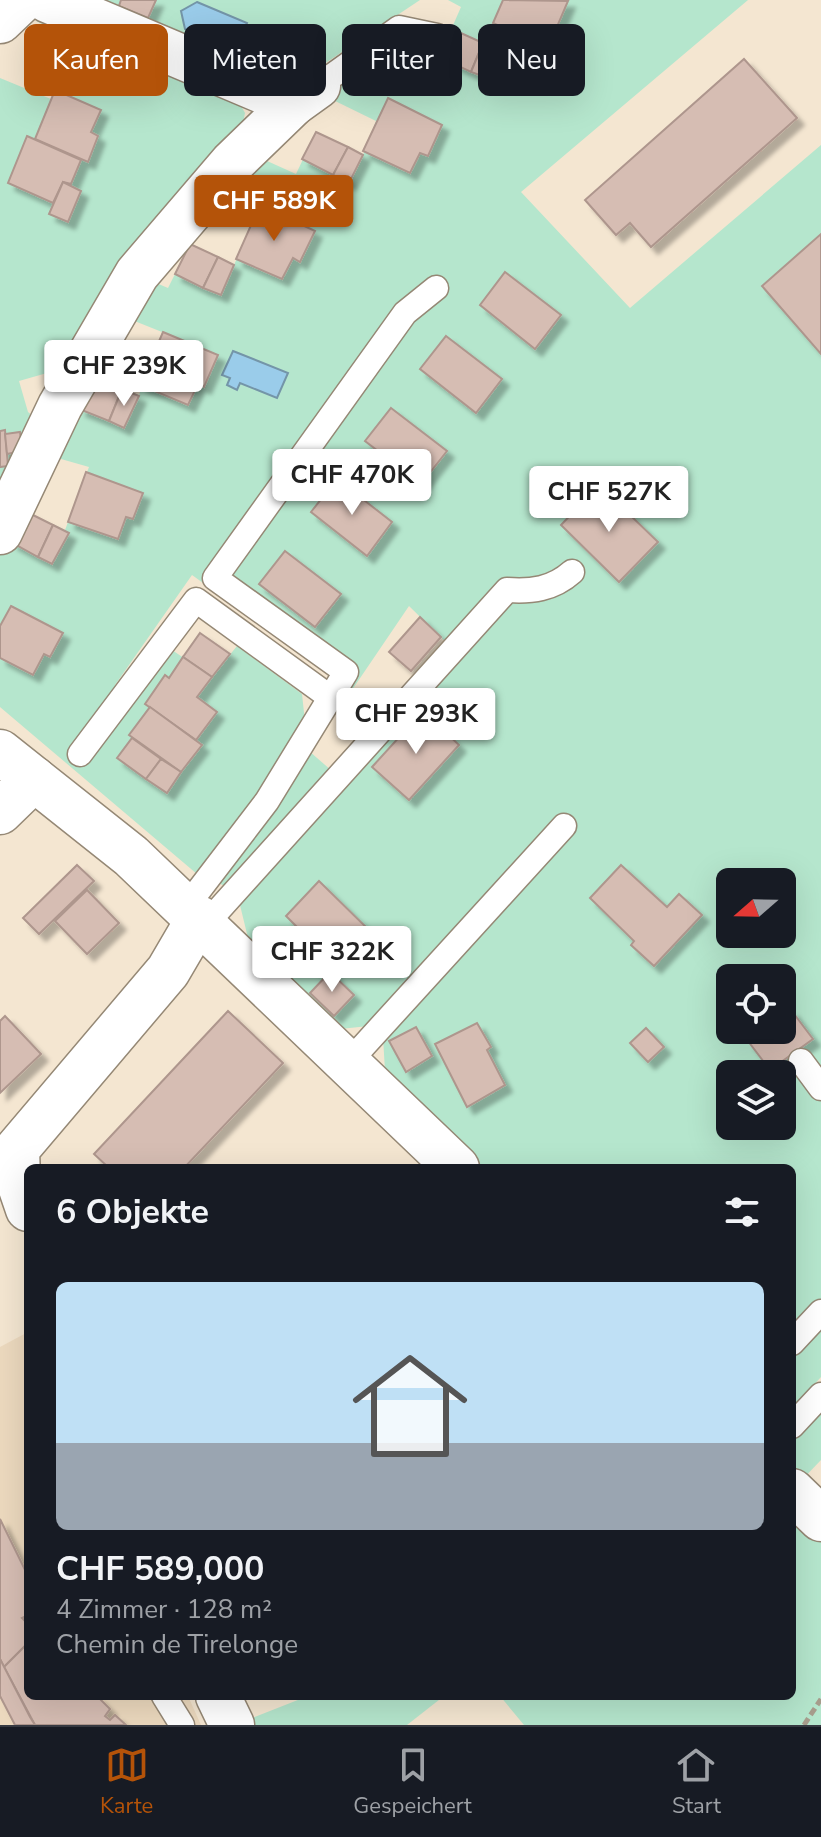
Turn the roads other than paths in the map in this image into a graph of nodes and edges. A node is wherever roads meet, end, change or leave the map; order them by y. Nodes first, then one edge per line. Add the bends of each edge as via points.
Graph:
1 (22, 0) edge
2 (47, 0) edge
3 (0, 21) edge
4 (184, 56) edge
5 (305, 96) edge
6 (436, 288) dead end
7 (0, 532) edge
8 (572, 572) dead end
9 (331, 698) junction
10 (0, 752) edge
11 (80, 754) dead end
12 (34, 779) junction
13 (0, 812) edge
14 (564, 826) dead end
15 (197, 917) junction
16 (801, 1061) dead end
17 (348, 1063) junction
18 (821, 1088) edge
19 (453, 1164) edge
20 (24, 1197) edge
21 (821, 1312) edge
22 (796, 1339) edge
23 (821, 1395) edge
24 (796, 1422) edge
25 (796, 1495) edge
26 (821, 1519) edge
27 (166, 1700) edge
28 (182, 1725) edge

1 - 3 street
2 - 4 street via 136,41
5 - 7 street via 232,163 137,274 60,406
6 - 9 lane via 405,313 215,578 346,672
8 - 15 lane via 550,586 507,590
9 - 11 lane via 196,600
9 - 15 lane
10 - 12 street
12 - 13 street
12 - 15 street
14 - 17 lane
15 - 17 street
15 - 20 street via 168,971 17,1149
16 - 18 lane
17 - 19 street
21 - 22 lane
23 - 24 lane
25 - 26 street
27 - 28 lane

